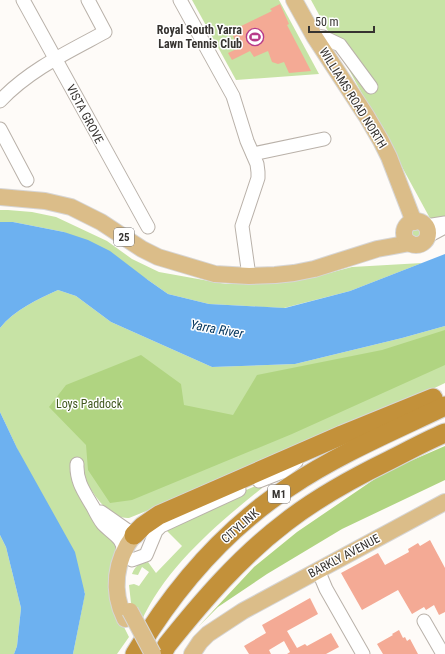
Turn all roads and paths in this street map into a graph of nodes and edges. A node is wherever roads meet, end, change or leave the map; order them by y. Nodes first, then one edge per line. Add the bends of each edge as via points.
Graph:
1 (23, 0) edge
2 (88, 0) edge
3 (180, 0) edge
4 (294, 0) edge
5 (314, 36) junction
6 (56, 59) junction
7 (371, 87) dead end
8 (0, 101) edge
9 (0, 129) edge
10 (324, 139) dead end
11 (253, 154) junction
12 (27, 180) dead end
13 (0, 197) edge
14 (445, 224) edge
15 (148, 227) dead end
16 (445, 227) edge
17 (416, 232) junction
18 (249, 276) junction
19 (445, 393) edge
20 (445, 406) edge
21 (445, 424) edge
22 (445, 433) edge
23 (305, 451) junction
24 (77, 464) dead end
25 (444, 505) edge
26 (93, 506) junction
27 (134, 535) junction
28 (123, 567) junction
29 (318, 570) junction
30 (243, 611) junction
31 (127, 615) junction
32 (424, 621) dead end
33 (161, 651) edge
34 (135, 654) edge
35 (144, 654) edge
36 (192, 654) edge
37 (205, 654) edge
38 (363, 654) edge
39 (443, 654) edge

1 - 6 street, VISTA GROVE
2 - 6 street via 105,32
3 - 11 street via 232,96 246,141
4 - 5 main road, WILLIAMS ROAD NORTH
5 - 7 street via 340,45
5 - 17 main road, WILLIAMS ROAD NORTH via 381,141
6 - 8 street via 26,77
6 - 15 street, VISTA GROVE
9 - 12 street
10 - 11 street
11 - 18 street via 258,178 242,226
13 - 18 main road, 25 via 71,206 158,257 215,274
14 - 17 street
16 - 17 street
17 - 18 main road, 25 via 377,249 314,269
19 - 23 highway
20 - 34 highway, CITYLINK / M1 via 327,465 290,486 256,511 220,543 190,575
21 - 33 highway, M1 via 333,480 287,510 257,534 212,577 195,597
22 - 33 highway, M1 via 347,482 285,523 230,572
23 - 27 highway via 159,515
23 - 28 street via 282,472 259,480 161,526 156,531 146,555
24 - 26 street via 77,476 83,492
25 - 29 main road, BARKLY AVENUE
26 - 27 street
26 - 28 street via 103,524 123,546
27 - 28 main road
28 - 31 main road
29 - 30 main road, BARKLY AVENUE
29 - 38 street
30 - 36 main road, BARKLY AVENUE via 208,634
30 - 37 main road, BARKLY AVENUE via 223,629
31 - 33 main road, bridge
31 - 35 main road
32 - 39 street

